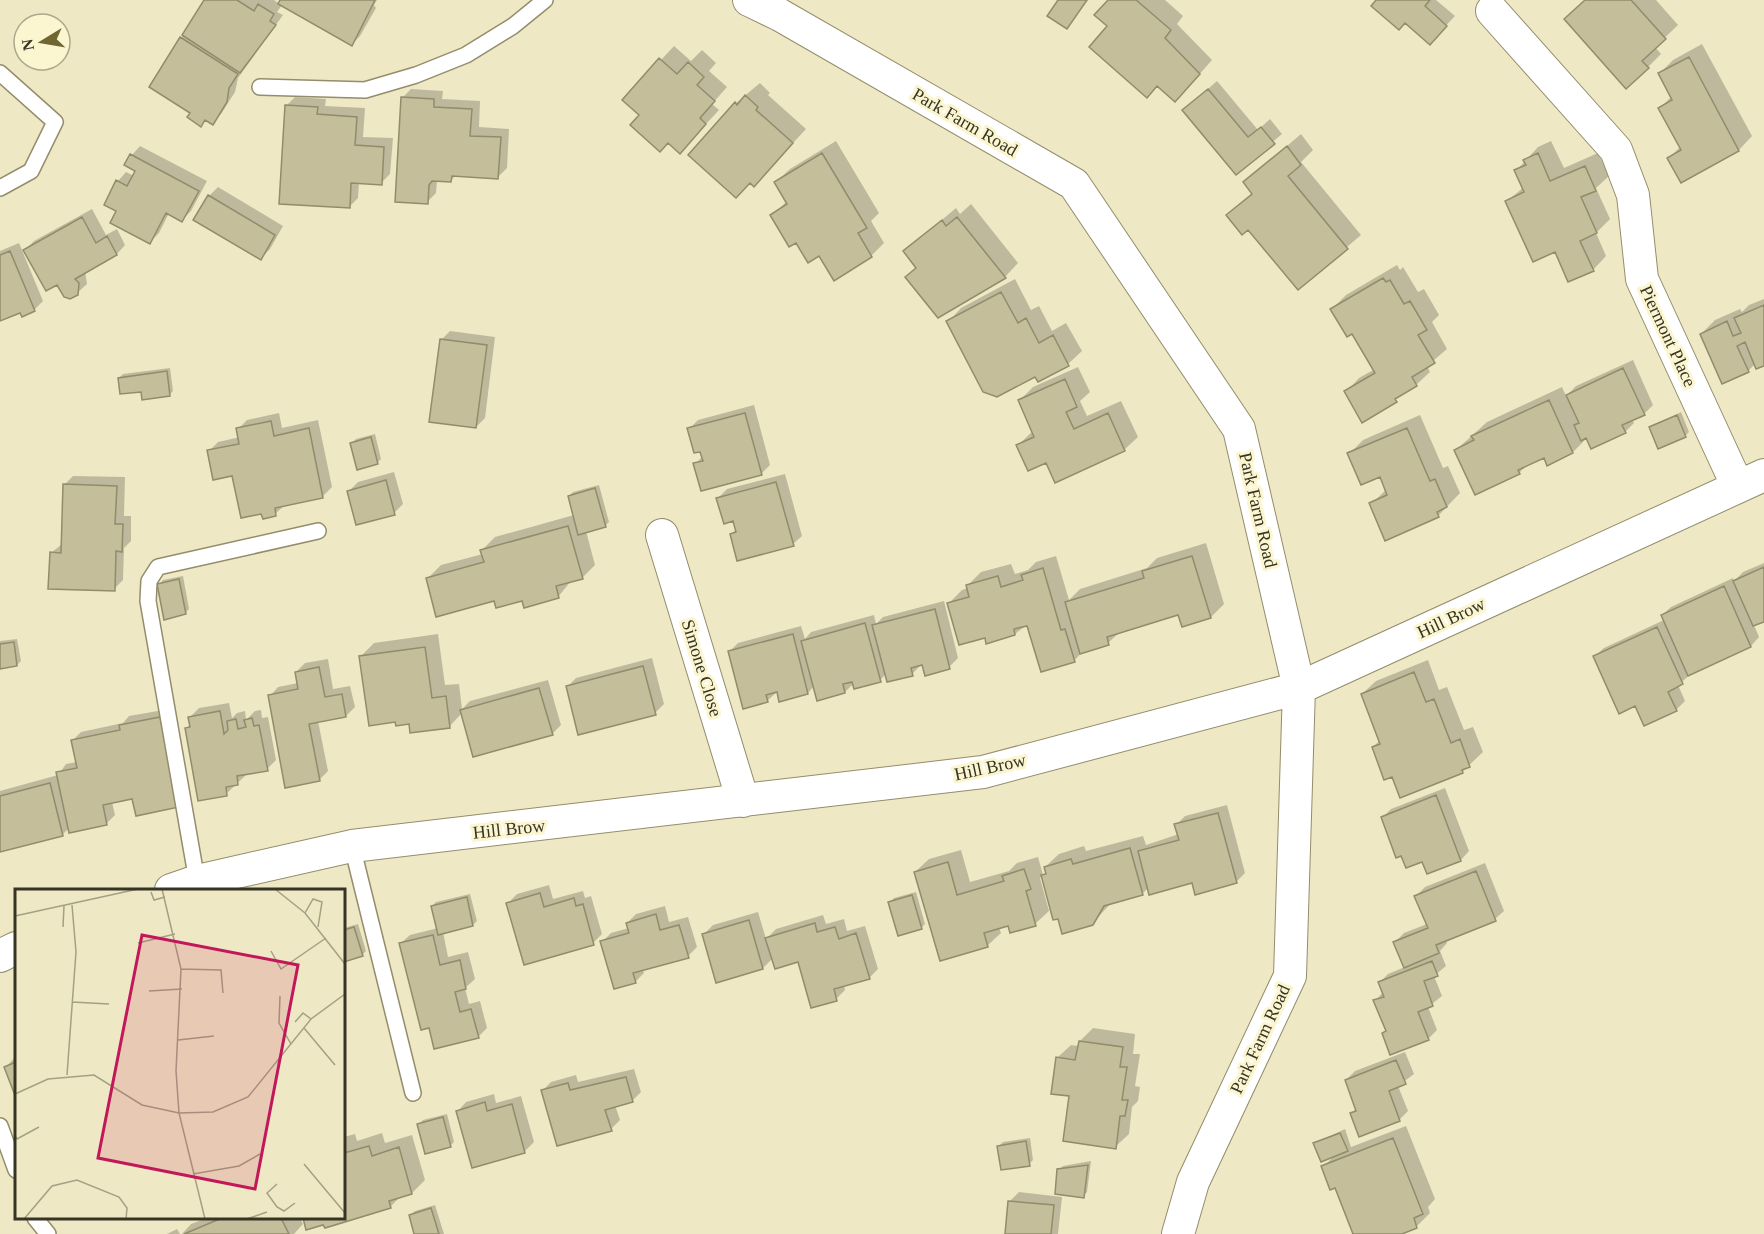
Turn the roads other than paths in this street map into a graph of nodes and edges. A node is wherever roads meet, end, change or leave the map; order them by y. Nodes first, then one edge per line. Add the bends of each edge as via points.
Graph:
1 (545, 0) edge
2 (749, 0) edge
3 (1491, 11) dead end
4 (0, 74) edge
5 (261, 87) dead end
6 (0, 188) edge
7 (1751, 481) edge
8 (318, 531) dead end
9 (662, 535) dead end
10 (1299, 688) junction
11 (743, 801) junction
12 (352, 846) junction
13 (184, 886) edge
14 (15, 948) edge
15 (0, 956) edge
16 (412, 1093) dead end
17 (0, 1126) edge
18 (15, 1167) edge
19 (36, 1219) edge
20 (48, 1234) edge
21 (1178, 1234) edge

1 - 5 lane via 513,26 466,55 416,75 365,90
2 - 10 street, Park Farm Road via 1074,184 1239,429
3 - 7 street, Piermont Place via 1616,150 1633,195 1642,279
4 - 6 lane via 55,122 31,171
7 - 10 street, Hill Brow
8 - 13 lane via 158,567 149,581
9 - 11 street, Simone Close
10 - 11 street, Hill Brow via 983,771
10 - 21 street, Park Farm Road via 1290,976 1193,1182
11 - 12 street, Hill Brow
12 - 13 street, Hill Brow
12 - 16 lane
14 - 15 street
17 - 18 lane
19 - 20 lane

